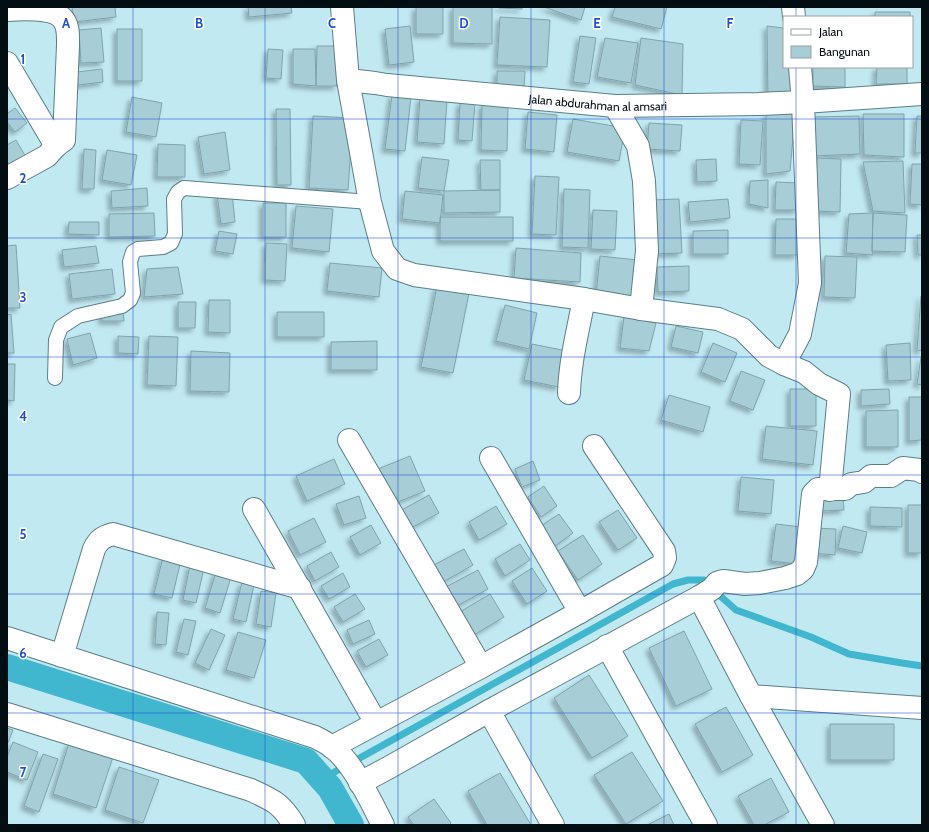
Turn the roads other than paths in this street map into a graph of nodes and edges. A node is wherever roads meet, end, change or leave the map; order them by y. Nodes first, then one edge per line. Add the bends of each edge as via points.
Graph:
1 (342, 7) edge
2 (7, 10) edge
3 (7, 63) edge
4 (800, 68) edge
5 (348, 80) junction
6 (922, 94) edge
7 (803, 102) junction
8 (615, 106) junction
9 (56, 146) junction
10 (7, 178) edge
11 (370, 202) junction
12 (584, 300) junction
13 (641, 310) junction
14 (784, 364) junction
15 (56, 378) dead end
16 (569, 392) dead end
17 (349, 440) dead end
18 (594, 446) dead end
19 (491, 458) dead end
20 (922, 472) edge
21 (830, 490) junction
22 (254, 509) dead end
23 (300, 588) junction
24 (708, 591) junction
25 (580, 612) junction
26 (7, 638) edge
27 (607, 646) junction
28 (62, 656) junction
29 (481, 667) junction
30 (751, 696) junction
31 (922, 708) edge
32 (489, 711) junction
33 (7, 714) edge
34 (376, 723) junction
35 (332, 746) junction
36 (360, 783) junction
37 (294, 825) edge
38 (383, 825) edge
39 (553, 825) edge
40 (706, 825) edge
41 (823, 825) edge

1 - 5 street
2 - 9 street via 51,12 62,16 66,22 68,45 64,140
3 - 9 street
4 - 7 street
5 - 8 street, Jalan abdurahman al amsari
5 - 11 street
6 - 7 street, Jalan abdurahman al amsari
7 - 8 street, Jalan abdurahman al amsari
7 - 14 street via 810,283 800,334
8 - 13 street via 638,146 644,181 646,251
9 - 10 street via 47,156
11 - 12 street via 383,250 397,269 414,275
11 - 15 lane via 184,188 174,199 175,234 171,243 163,247 138,249 133,252 130,262 133,293 130,300 122,306 78,316 62,326 56,340
12 - 13 street
12 - 16 street via 572,359
13 - 14 street via 718,319 742,329 769,356
14 - 21 street via 804,372 819,384 839,394
17 - 29 street
18 - 25 street via 664,551 665,558 662,565
19 - 25 street
20 - 21 street via 903,468 891,476 871,476 864,482 851,484 845,489
21 - 24 street via 818,489 813,494 803,570 785,578 760,583 724,581 717,583
22 - 23 street
23 - 28 street via 113,534 105,536 94,549
23 - 34 street
24 - 27 street
24 - 30 street
25 - 29 street
26 - 28 street
27 - 32 street
27 - 40 street
28 - 35 street via 315,738
29 - 34 street
30 - 31 street
30 - 41 street
32 - 36 street
32 - 39 street
33 - 37 street via 252,790 282,807
34 - 35 street
35 - 36 street via 343,756
36 - 38 street

